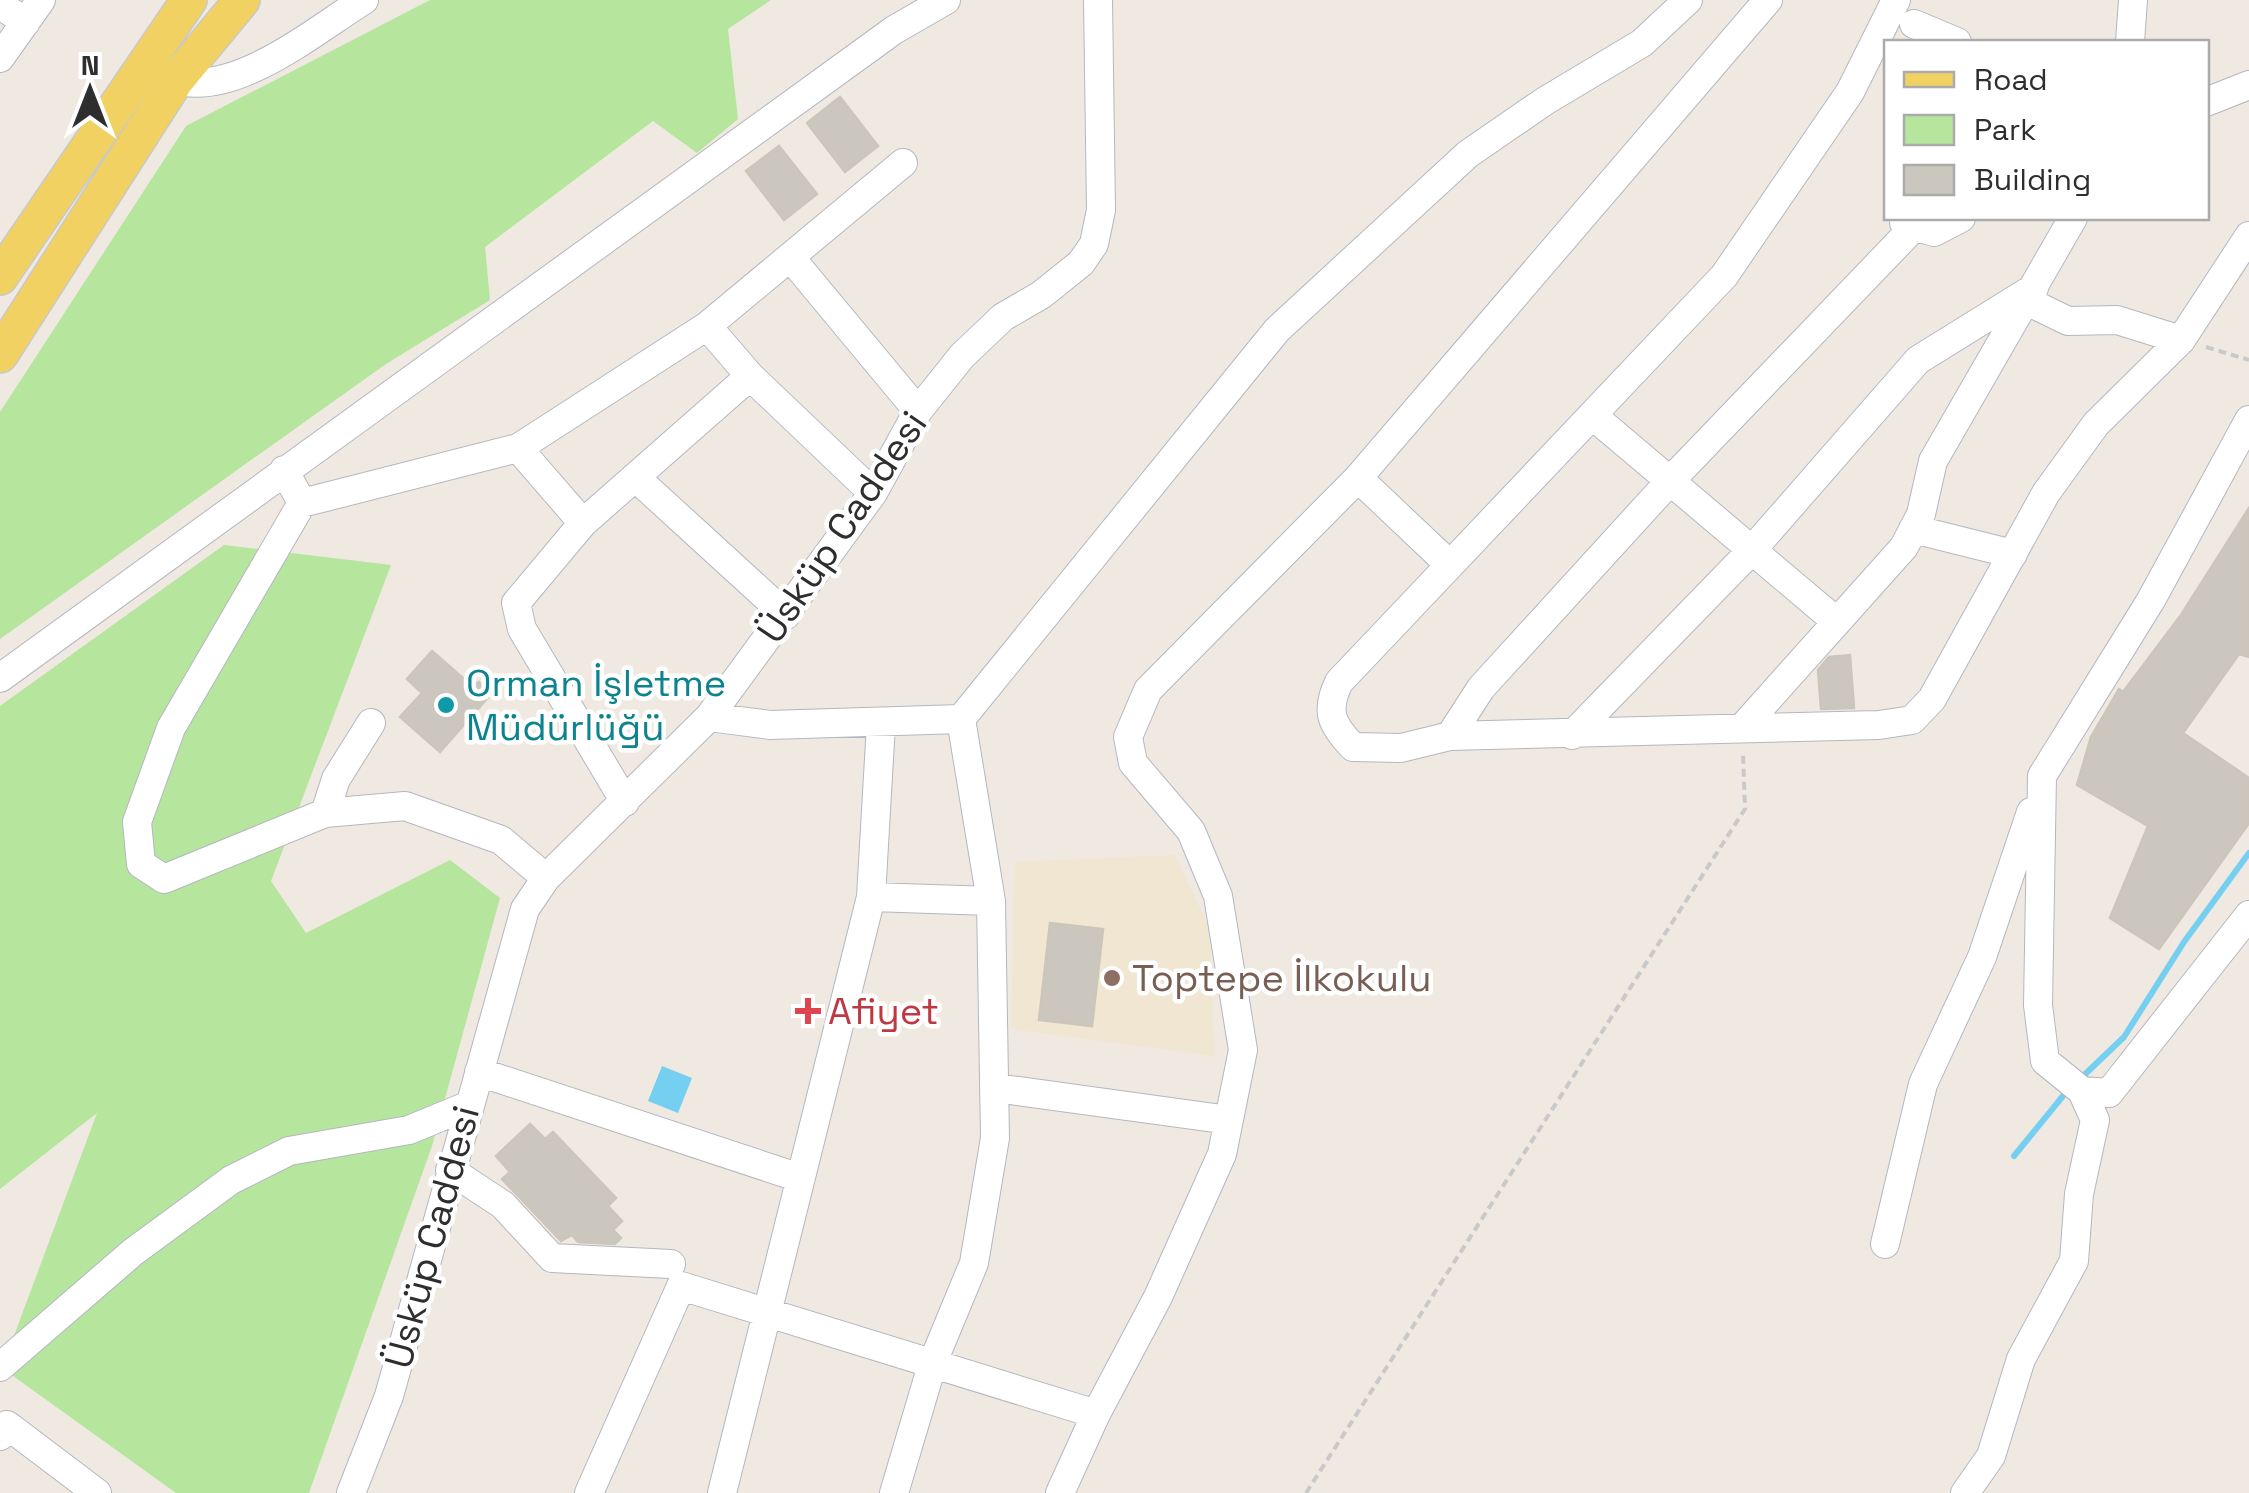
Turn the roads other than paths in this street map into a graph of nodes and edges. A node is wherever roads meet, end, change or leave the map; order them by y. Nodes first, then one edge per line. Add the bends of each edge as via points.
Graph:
1 (189, 0) edge
2 (242, 0) edge
3 (364, 0) edge
4 (946, 0) edge
5 (1098, 0) edge
6 (1688, 0) edge
7 (1768, 0) edge
8 (1896, 0) edge
9 (2133, 0) edge
10 (0, 5) edge
11 (33, 11) edge
12 (1915, 22) edge
13 (1953, 40) edge
14 (2130, 40) edge
15 (0, 58) edge
16 (176, 80) junction
17 (2246, 80) edge
18 (2209, 100) edge
19 (903, 163) dead end
20 (1957, 220) edge
21 (2073, 220) edge
22 (1909, 222) edge
23 (2249, 236) edge
24 (790, 257) junction
25 (0, 277) edge
26 (2030, 294) junction
27 (708, 326) junction
28 (2181, 340) junction
29 (0, 355) edge
30 (750, 376) junction
31 (918, 411) junction
32 (1592, 415) junction
33 (2249, 420) edge
34 (518, 448) junction
35 (284, 470) junction
36 (635, 478) junction
37 (1358, 478) junction
38 (1670, 482) junction
39 (873, 493) junction
40 (302, 503) junction
41 (583, 523) junction
42 (1913, 529) junction
43 (1752, 550) junction
44 (2013, 554) junction
45 (1450, 565) junction
46 (786, 615) junction
47 (1837, 622) junction
48 (0, 678) edge
49 (708, 717) junction
50 (961, 719) junction
51 (371, 723) dead end
52 (881, 724) junction
53 (1742, 728) junction
54 (1450, 736) junction
55 (1572, 736) junction
56 (2042, 776) junction
57 (625, 802) junction
58 (325, 813) junction
59 (546, 878) junction
60 (871, 897) junction
61 (991, 902) junction
62 (2249, 915) edge
63 (480, 1072) junction
64 (996, 1088) junction
65 (2082, 1090) junction
66 (467, 1106) junction
67 (1229, 1120) junction
68 (450, 1170) junction
69 (797, 1177) junction
70 (1885, 1244) dead end
71 (671, 1264) dead end
72 (765, 1308) junction
73 (933, 1362) junction
74 (0, 1366) edge
75 (1096, 1414) junction
76 (2, 1426) edge
77 (97, 1493) edge
78 (351, 1493) edge
79 (589, 1493) edge
80 (722, 1493) edge
81 (894, 1493) edge
82 (1060, 1493) edge
83 (1965, 1493) edge

1 - 25 main road
2 - 16 main road
3 - 16 street via 234,79 196,86
4 - 35 street via 894,30
5 - 31 street, Üsküp Caddesi via 1101,210 1094,244 1081,263 1003,317
6 - 50 street via 1642,43 1468,154 1276,330
7 - 37 street
8 - 32 street via 1850,92 1724,276
9 - 14 street
10 - 11 street
11 - 15 street
12 - 13 street
16 - 29 main road
17 - 18 street
19 - 24 street
20 - 22 street via 1934,232
21 - 26 street
22 - 38 street
23 - 28 street
24 - 27 street
24 - 31 street
26 - 28 street via 2068,321 2117,320
26 - 42 street via 1934,461
26 - 43 street via 1918,360
27 - 30 street
27 - 34 street
28 - 44 street via 2096,424 2046,493
30 - 36 street
30 - 39 street
31 - 39 street, Üsküp Caddesi
32 - 38 street
32 - 45 street
33 - 56 street via 2151,600
34 - 40 street
34 - 41 street
35 - 40 street
35 - 48 street
36 - 41 street
36 - 46 street
37 - 45 street
37 - 67 street via 1148,690 1128,737 1133,762 1191,831 1218,896 1242,1050
38 - 43 street
38 - 54 street via 1481,688
39 - 46 street, Üsküp Caddesi
40 - 58 street via 171,728 137,822 141,864 164,879
41 - 57 street via 516,603 522,628
42 - 44 street
42 - 47 street
43 - 47 street
43 - 55 street
44 - 53 street via 1932,699 1912,720
45 - 54 street via 1339,682 1330,702 1332,725 1353,747 1401,748
46 - 49 street, Üsküp Caddesi
47 - 53 street
49 - 52 street via 770,725
49 - 57 street, Üsküp Caddesi
50 - 52 street
50 - 61 street
51 - 58 street via 336,779
52 - 60 street
53 - 55 street
54 - 55 street
56 - 65 street via 2038,1005 2046,1060
56 - 70 street via 2008,892 1922,1084
57 - 59 street, Üsküp Caddesi
58 - 59 street via 404,806 501,840
59 - 63 street, Üsküp Caddesi via 525,909
60 - 61 street
60 - 69 street
61 - 64 street
62 - 65 street via 2109,1093
63 - 66 street, Üsküp Caddesi
63 - 69 street
64 - 67 street
64 - 73 street via 995,1138 974,1262
65 - 83 street via 2095,1120 2074,1261 2021,1359 1991,1456
66 - 68 street, Üsküp Caddesi
66 - 74 street via 410,1130 289,1151 231,1180 133,1252
67 - 75 street via 1222,1154 1158,1296
68 - 71 street via 503,1204 552,1258
68 - 78 street, Üsküp Caddesi via 389,1396
69 - 72 street
72 - 73 street
72 - 79 street via 681,1286
72 - 80 street
73 - 75 street
73 - 81 street
75 - 82 street
76 - 77 street

